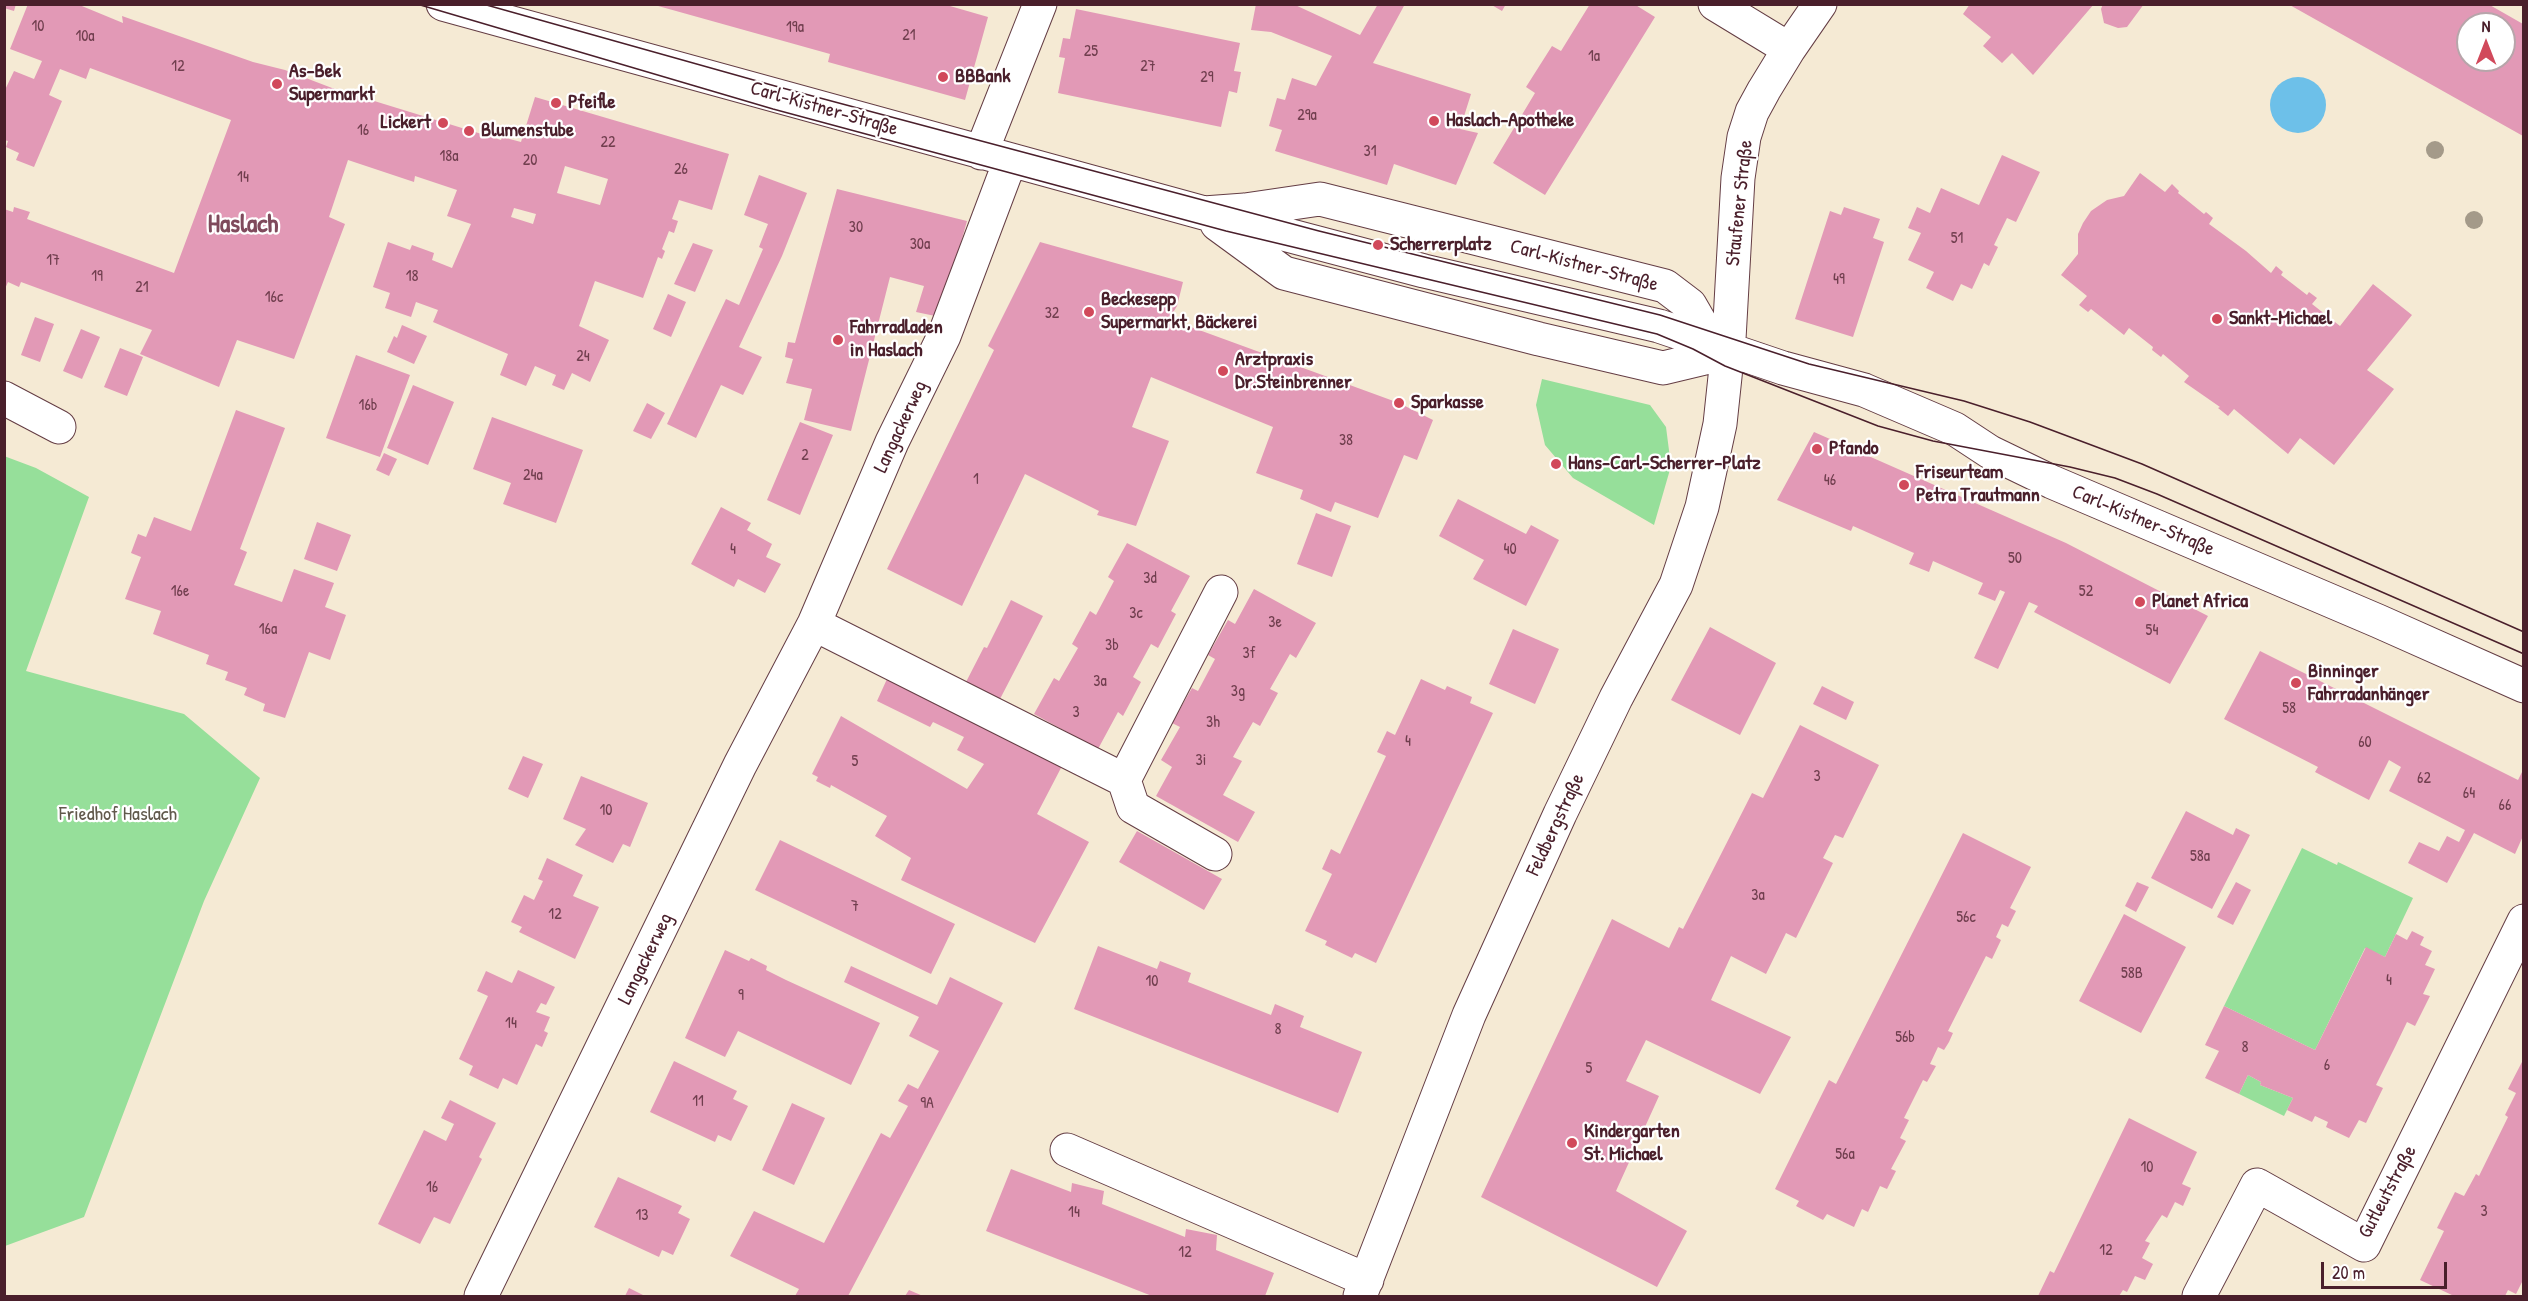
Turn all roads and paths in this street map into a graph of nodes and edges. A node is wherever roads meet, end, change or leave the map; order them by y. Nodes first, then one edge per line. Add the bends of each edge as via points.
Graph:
1 (443, 4) edge
2 (1040, 4) edge
3 (1715, 4) edge
4 (1820, 4) edge
5 (524, 14) edge
6 (1789, 49) junction
7 (995, 157) junction
8 (1204, 213) junction
9 (1728, 350) junction
10 (4, 398) edge
11 (59, 427) dead end
12 (1221, 592) dead end
13 (814, 624) junction
14 (2523, 686) edge
15 (1124, 780) junction
16 (1215, 854) dead end
17 (2523, 921) edge
18 (1067, 1150) dead end
19 (1364, 1288) edge
20 (481, 1296) edge
21 (2199, 1296) edge

1 - 5 street, Carl-Kistner-Straße
2 - 7 street, Langackerweg
3 - 6 street
4 - 6 street, Staufener Straße
5 - 7 street, Carl-Kistner-Straße
6 - 9 street, Staufener Straße via 1752,112 1744,137
7 - 8 street, Carl-Kistner-Straße
7 - 13 street, Langackerweg via 944,336 892,442
8 - 9 street, Carl-Kistner-Straße via 1284,273 1663,368
8 - 9 street, Carl-Kistner-Straße via 1320,199 1665,286 1690,305 1706,331
9 - 14 street, Carl-Kistner-Straße via 1864,390 1910,408 2052,482
9 - 19 street, Feldbergstraße via 1720,424 1702,507 1676,585 1616,698 1469,1015
10 - 11 street
12 - 15 street
13 - 15 street
13 - 20 street, Langackerweg via 740,765
15 - 16 street via 1133,807
17 - 21 street, Gutleutstraße via 2364,1245 2257,1185
18 - 19 street

